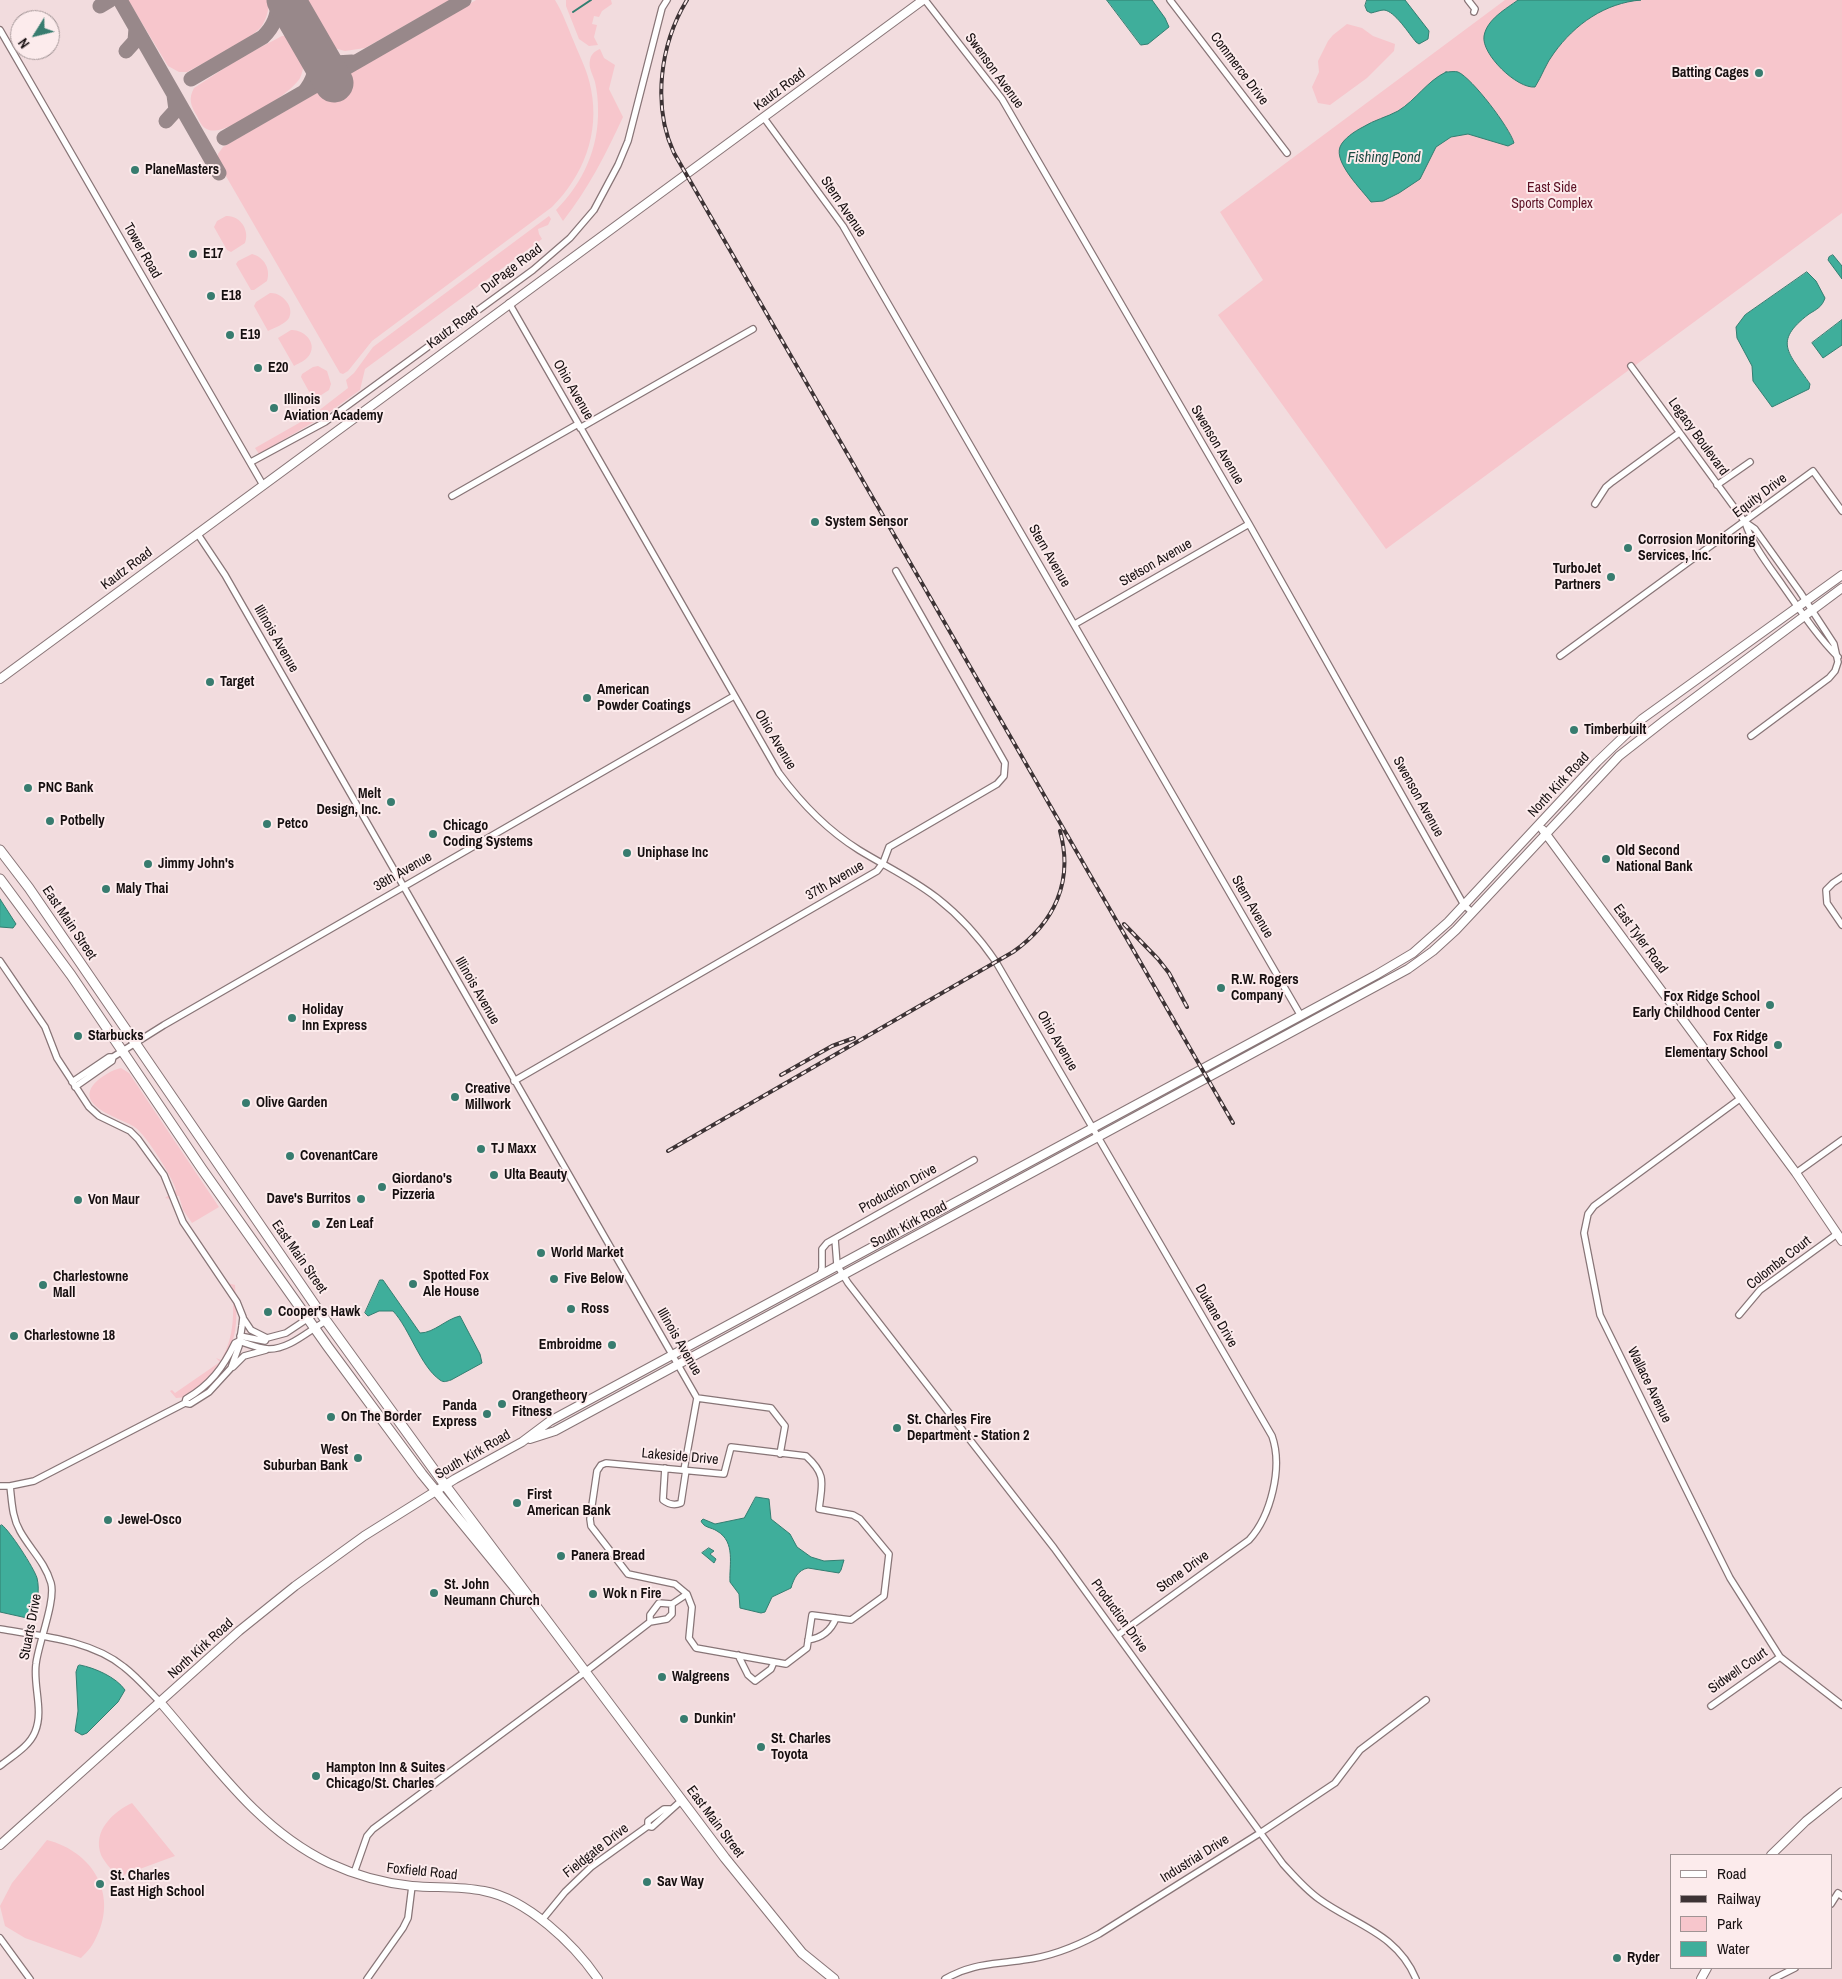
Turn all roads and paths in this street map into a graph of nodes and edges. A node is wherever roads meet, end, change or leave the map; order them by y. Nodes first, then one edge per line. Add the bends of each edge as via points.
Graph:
1 (667, 0) edge
2 (924, 0) edge
3 (1170, 0) edge
4 (1468, 0) edge
5 (1474, 12) dead end
6 (0, 30) edge
7 (764, 118) junction
8 (1287, 154) dead end
9 (509, 303) junction
10 (753, 329) dead end
11 (1631, 366) dead end
12 (579, 426) junction
13 (1679, 433) junction
14 (251, 462) junction
15 (1750, 462) dead end
16 (263, 485) junction
17 (1717, 485) junction
18 (452, 496) dead end
19 (1595, 504) dead end
20 (1842, 511) edge
21 (1745, 522) junction
22 (1249, 524) junction
23 (197, 533) junction
24 (896, 571) dead end
25 (1842, 575) edge
26 (1842, 588) edge
27 (1806, 601) junction
28 (1798, 607) junction
29 (1811, 610) junction
30 (1804, 615) junction
31 (1075, 624) junction
32 (1560, 656) dead end
33 (1838, 657) junction
34 (0, 679) edge
35 (734, 696) junction
36 (1751, 736) dead end
37 (1539, 825) junction
38 (1546, 833) junction
39 (0, 850) edge
40 (883, 863) junction
41 (1842, 877) edge
42 (0, 879) edge
43 (403, 887) junction
44 (1464, 905) junction
45 (1472, 912) junction
46 (1842, 926) edge
47 (0, 961) edge
48 (1300, 1016) junction
49 (1306, 1025) joint
50 (134, 1044) junction
51 (122, 1051) junction
52 (514, 1081) junction
53 (73, 1084) junction
54 (1741, 1098) junction
55 (1093, 1128) junction
56 (1098, 1137) junction
57 (1842, 1140) edge
58 (974, 1160) dead end
59 (1796, 1173) junction
60 (1840, 1237) edge
61 (835, 1239) junction
62 (837, 1265) junction
63 (820, 1275) junction
64 (843, 1275) junction
65 (319, 1311) junction
66 (1739, 1315) dead end
67 (243, 1317) junction
68 (307, 1318) junction
69 (326, 1321) junction
70 (314, 1328) junction
71 (239, 1338) junction
72 (267, 1338) junction
73 (268, 1349) junction
74 (672, 1356) junction
75 (678, 1365) junction
76 (231, 1368) junction
77 (697, 1398) junction
78 (185, 1403) junction
79 (522, 1442) junction
80 (780, 1454) junction
81 (665, 1468) junction
82 (685, 1470) junction
83 (446, 1485) junction
84 (0, 1486) edge
85 (10, 1486) junction
86 (435, 1491) junction
87 (1260, 1526) joint
88 (687, 1594) junction
89 (672, 1604) junction
90 (836, 1618) junction
91 (650, 1622) junction
92 (0, 1629) edge
93 (1118, 1635) junction
94 (42, 1636) junction
95 (808, 1640) junction
96 (738, 1655) junction
97 (1780, 1657) junction
98 (774, 1662) junction
99 (585, 1672) junction
100 (1426, 1700) dead end
101 (160, 1702) junction
102 (1842, 1705) edge
103 (1711, 1706) dead end
104 (0, 1766) edge
105 (1842, 1792) edge
106 (682, 1800) junction
107 (1260, 1833) junction
108 (0, 1846) edge
109 (1772, 1854) edge
110 (354, 1873) junction
111 (412, 1886) junction
112 (542, 1920) junction
113 (0, 1938) edge
114 (1785, 1977) edge
115 (30, 1979) edge
116 (367, 1979) edge
117 (598, 1979) edge
118 (834, 1979) edge
119 (945, 1979) edge
120 (1416, 1979) edge
121 (1773, 1979) edge

1 - 14 street, DuPage Road via 662,8 628,141 594,210 570,238 541,264 325,422
2 - 7 main road, Kautz Road
2 - 22 street, Swenson Avenue via 1002,100
3 - 8 street, Commerce Drive
4 - 5 street
6 - 14 street, Tower Road
7 - 9 main road, Kautz Road
7 - 31 street, Stern Avenue via 843,226
9 - 12 street, Ohio Avenue
9 - 16 main road, Kautz Road
10 - 12 street
11 - 13 street, Legacy Boulevard
12 - 18 street
12 - 35 street, Ohio Avenue
13 - 17 street, Legacy Boulevard
13 - 19 street via 1606,487
14 - 16 street, Tower Road
15 - 17 street
16 - 23 main road, Kautz Road
17 - 21 street, Legacy Boulevard
20 - 21 street, Equity Drive via 1813,472
21 - 27 street, Legacy Boulevard via 1755,529
21 - 28 street, Legacy Boulevard via 1748,535
21 - 32 street, Equity Drive
22 - 31 street, Stetson Avenue
22 - 44 street, Swenson Avenue
23 - 34 main road, Kautz Road
23 - 43 street, Illinois Avenue via 225,575
24 - 40 street, 37th Avenue via 1005,763 1004,776 998,784 889,847
25 - 27 main road, North Kirk Road
26 - 29 main road, North Kirk Road
27 - 28 main road, North Kirk Road
27 - 29 street, Legacy Boulevard
28 - 30 street, Legacy Boulevard
28 - 37 main road, North Kirk Road via 1642,719
29 - 30 main road, North Kirk Road
29 - 33 street, Legacy Boulevard via 1834,644
30 - 33 street, Legacy Boulevard
30 - 38 main road, North Kirk Road via 1626,750
31 - 48 street, Stern Avenue
33 - 36 street via 1836,671 1829,678
35 - 40 street, Ohio Avenue via 770,758 798,797 830,829
35 - 43 street, 38th Avenue
37 - 38 main road, East Tyler Road
37 - 44 main road, North Kirk Road
38 - 45 main road, North Kirk Road
38 - 54 main road, East Tyler Road
39 - 50 main road, East Main Street
40 - 52 street, 37th Avenue via 877,871
40 - 55 street, Ohio Avenue via 936,897 974,932 996,962
41 - 46 street via 1826,890 1827,903
42 - 51 main road, East Main Street via 72,975
43 - 50 street, 38th Avenue
43 - 52 street, Illinois Avenue
44 - 45 street, Swenson Avenue
44 - 48 main road, North Kirk Road via 1438,933 1414,952
45 - 49 main road, North Kirk Road via 1445,941 1420,961
47 - 53 street via 45,1027 57,1058
48 - 55 main road, South Kirk Road
49 - 56 main road, South Kirk Road
50 - 51 street, 38th Avenue
50 - 65 main road, East Main Street
51 - 53 street, 38th Avenue
51 - 68 main road, East Main Street
52 - 74 street, Illinois Avenue
53 - 67 street via 99,1116 130,1131 138,1139 164,1175 183,1222 233,1295
54 - 59 main road, East Tyler Road
54 - 97 street, Wallace Avenue via 1594,1206 1588,1214 1584,1233 1600,1315 1726,1571
55 - 56 street, Dukane Drive
55 - 62 main road, South Kirk Road
56 - 64 main road, South Kirk Road
56 - 87 street, Dukane Drive via 1272,1436 1277,1454 1276,1468 1268,1508
57 - 59 street
58 - 61 street, Production Drive
59 - 60 main road, East Tyler Road
60 - 66 street, Colomba Court via 1760,1290
61 - 62 street, Production Drive
61 - 63 street, Production Drive via 822,1249
62 - 63 main road, South Kirk Road
62 - 64 street, Production Drive
63 - 74 main road, South Kirk Road
64 - 75 main road, South Kirk Road
64 - 93 street, Production Drive
65 - 68 street
65 - 69 main road, East Main Street
67 - 71 street
67 - 72 street via 251,1330
68 - 70 main road, East Main Street
68 - 72 street via 286,1332
69 - 70 street
69 - 83 main road, East Main Street
70 - 73 street via 285,1345
70 - 86 main road, East Main Street
71 - 72 street via 265,1341
71 - 73 street
71 - 76 street
71 - 78 street via 214,1378
73 - 76 street via 244,1356
74 - 75 street, Illinois Avenue
74 - 79 main road, South Kirk Road via 550,1421
75 - 77 street, Illinois Avenue
75 - 79 main road, South Kirk Road via 555,1431
76 - 78 street via 209,1392 190,1404
77 - 80 street via 771,1408 785,1426
77 - 82 street
78 - 85 street via 34,1481
79 - 83 main road, South Kirk Road
80 - 82 street, Lakeside Drive via 731,1447 724,1474
80 - 90 street, Lakeside Drive via 806,1456 812,1461 821,1472 819,1509 860,1519 889,1554 884,1596 851,1620
81 - 82 street, Lakeside Drive
81 - 82 street via 663,1500 677,1505 681,1503
81 - 88 street, Lakeside Drive via 601,1465 597,1471 591,1526 628,1574 675,1584
83 - 86 main road, South Kirk Road
83 - 99 main road, East Main Street
84 - 85 street
85 - 94 street, Stuarts Drive via 13,1514 45,1567 52,1585
86 - 99 main road, East Main Street
86 - 101 main road, North Kirk Road via 364,1536 295,1586 238,1631
87 - 93 street, Stone Drive via 1249,1540
88 - 89 street
88 - 96 street via 692,1607 689,1638 696,1648
89 - 91 street via 672,1614 667,1619
89 - 91 street via 659,1603 650,1615
90 - 95 street via 828,1631
90 - 95 street, Lakeside Drive via 812,1615
91 - 99 street
92 - 94 street
93 - 107 street, Production Drive
94 - 101 street via 90,1649 124,1666
94 - 104 street, Stuarts Drive via 35,1680 37,1726 27,1745
95 - 98 street via 806,1648 786,1664
96 - 98 street
96 - 98 street via 748,1675 755,1681 771,1669
97 - 102 street, Wallace Avenue
97 - 103 street, Sidwell Court
99 - 106 main road, East Main Street
99 - 110 street via 373,1829 367,1836
100 - 107 street, Industrial Drive via 1360,1750 1335,1783
101 - 108 main road, North Kirk Road
101 - 110 main road, Foxfield Road via 274,1828 314,1855
105 - 109 main road
106 - 112 street, Fieldgate Drive via 670,1809 664,1809 648,1821 648,1826 591,1867
106 - 118 main road, East Main Street via 802,1953
107 - 119 street, Industrial Drive via 1085,1941 1046,1956 976,1965
107 - 120 street, Production Drive via 1303,1886 1393,1945
110 - 111 main road, Foxfield Road
111 - 112 main road, Foxfield Road via 485,1891 514,1902
111 - 116 street via 408,1918
112 - 117 main road, Foxfield Road via 580,1956
113 - 115 street
114 - 121 street

